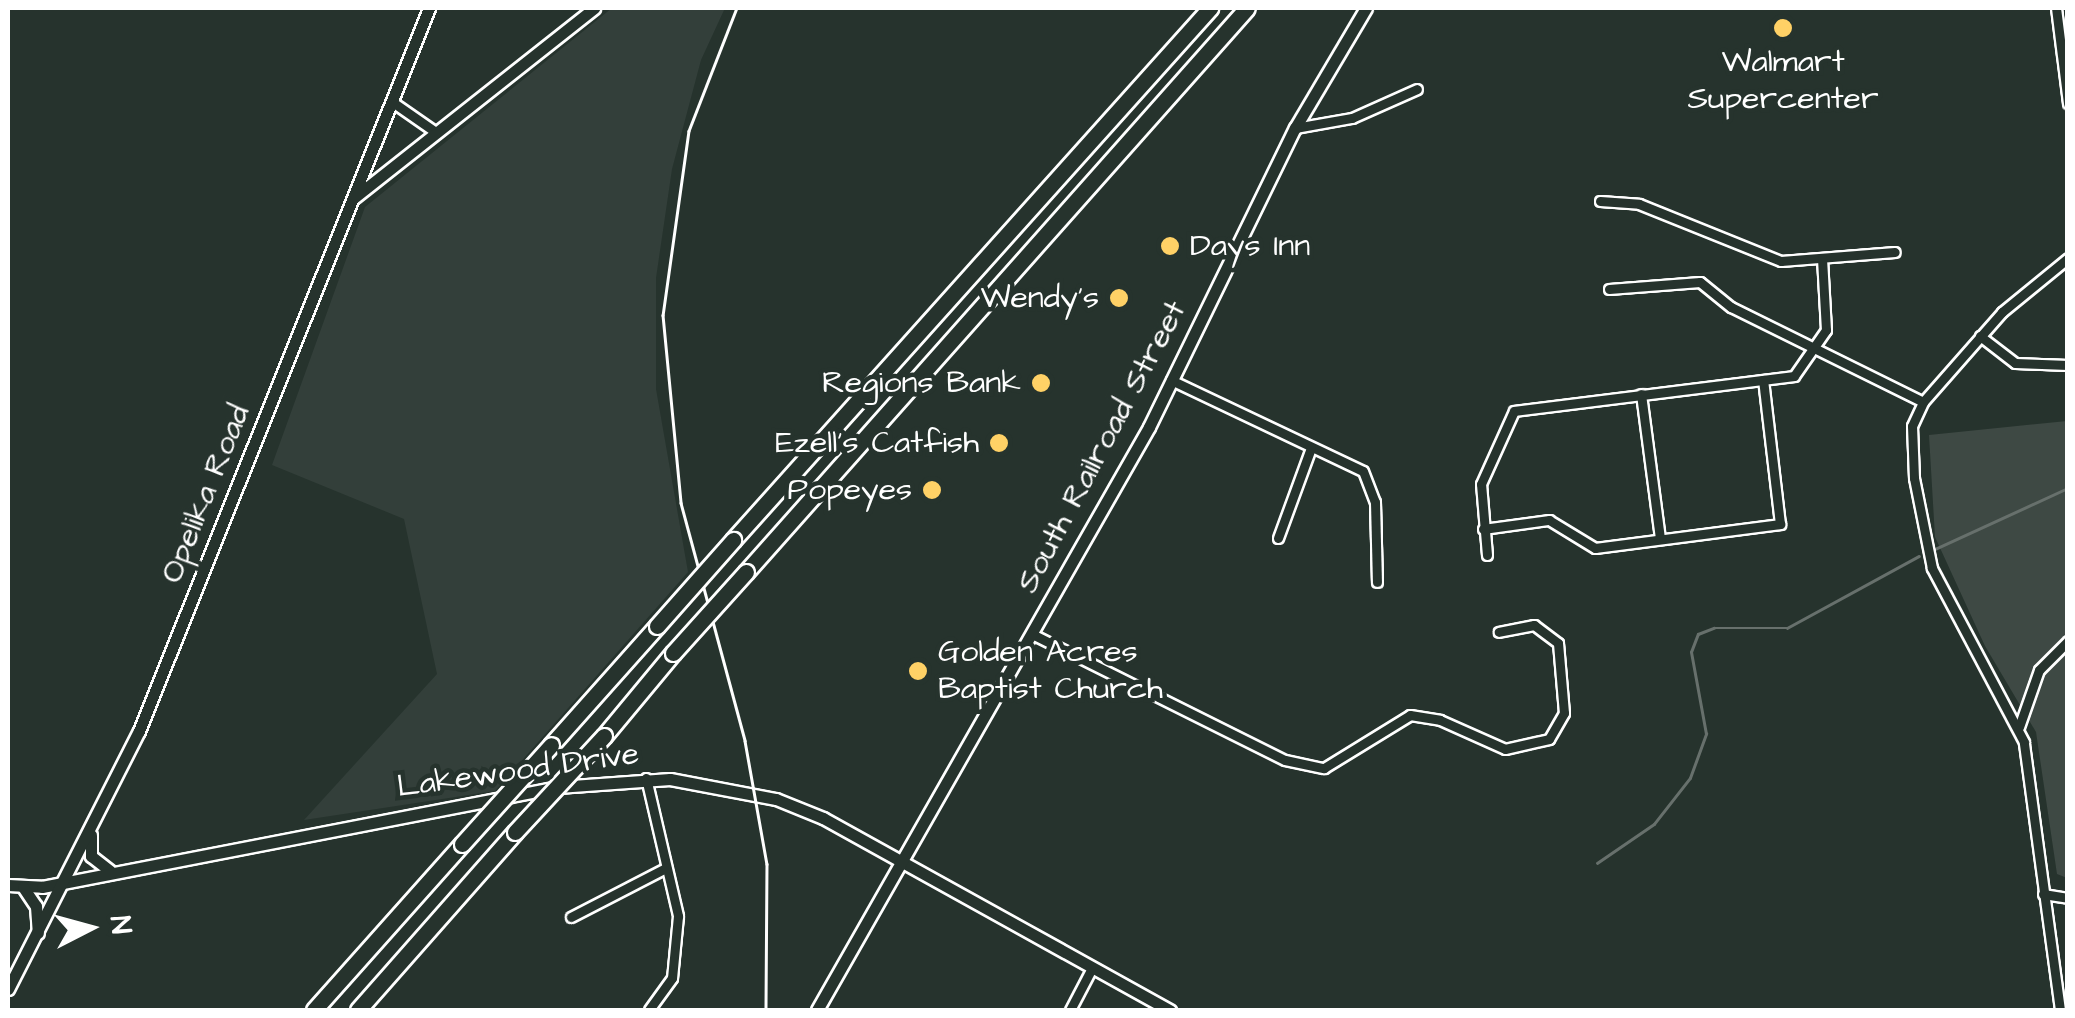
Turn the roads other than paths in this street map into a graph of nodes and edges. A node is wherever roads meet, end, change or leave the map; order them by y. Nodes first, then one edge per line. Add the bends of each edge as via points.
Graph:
1 (429, 8) edge
2 (594, 8) edge
3 (1210, 8) edge
4 (1247, 8) edge
5 (1366, 8) edge
6 (2056, 8) edge
7 (1417, 89) dead end
8 (2067, 93) edge
9 (392, 101) junction
10 (2068, 103) edge
11 (1295, 128) junction
12 (437, 134) junction
13 (354, 197) junction
14 (1600, 201) dead end
15 (1894, 252) dead end
16 (1822, 258) junction
17 (2068, 258) edge
18 (1609, 289) dead end
19 (1980, 336) junction
20 (1818, 349) junction
21 (2068, 365) edge
22 (1171, 380) junction
23 (1763, 380) junction
24 (1641, 394) junction
25 (1922, 402) junction
26 (1311, 448) junction
27 (1483, 529) junction
28 (1278, 538) dead end
29 (1660, 538) junction
30 (1486, 555) dead end
31 (1376, 582) dead end
32 (1498, 632) dead end
33 (1034, 635) junction
34 (2068, 641) edge
35 (2019, 727) junction
36 (646, 778) junction
37 (91, 833) junction
38 (900, 858) junction
39 (666, 868) junction
40 (110, 871) junction
41 (66, 882) junction
42 (8, 885) edge
43 (22, 887) junction
44 (2042, 894) junction
45 (2068, 898) edge
46 (572, 917) dead end
47 (38, 935) junction
48 (1092, 968) junction
49 (8, 989) edge
50 (314, 1010) edge
51 (358, 1010) edge
52 (649, 1010) edge
53 (817, 1010) edge
54 (1070, 1010) edge
55 (1170, 1010) edge
56 (2060, 1010) edge

1 - 9 street, Opelika Road
2 - 12 street
3 - 50 highway, bridge
4 - 51 highway, bridge
5 - 11 street, South Railroad Street
6 - 8 street
7 - 11 street via 1352,118
8 - 10 street
9 - 12 street
9 - 13 street, Opelika Road
11 - 22 street, South Railroad Street
12 - 13 street
13 - 37 street, Opelika Road via 179,636
14 - 16 street via 1639,204 1780,261
15 - 16 street
16 - 20 street via 1827,300
17 - 19 street via 2031,284
18 - 20 street via 1700,282 1732,307
19 - 21 street via 2015,363
19 - 25 street
20 - 23 street via 1794,376
20 - 25 street
22 - 26 street
22 - 33 street, South Railroad Street
23 - 24 street
23 - 29 street via 1780,524
24 - 27 street via 1514,411 1483,474
24 - 29 street
25 - 35 street via 1912,426 1914,478 1932,568
26 - 28 street
26 - 31 street via 1363,471 1370,482
27 - 29 street via 1549,520 1595,548
27 - 30 street
32 - 33 street via 1534,625 1558,643 1564,713 1549,739 1505,749 1459,727 1410,715 1324,768 1284,760
33 - 38 street, South Railroad Street
34 - 35 street via 2039,670
35 - 44 street
36 - 38 street, Lakewood Drive via 776,798
36 - 39 street
36 - 40 street, Lakewood Drive via 558,787
37 - 40 street via 91,856
37 - 41 street, Opelika Road
38 - 48 street, Lakewood Drive
38 - 53 street, South Railroad Street
39 - 46 street
39 - 52 street via 676,896 678,947 672,978
40 - 41 street, Lakewood Drive
41 - 43 street, Lakewood Drive
41 - 47 street, Opelika Road
42 - 43 street, Lakewood Drive
43 - 47 street via 36,906
44 - 45 street
44 - 56 street
47 - 49 street, Opelika Road
48 - 54 street
48 - 55 street, Lakewood Drive

